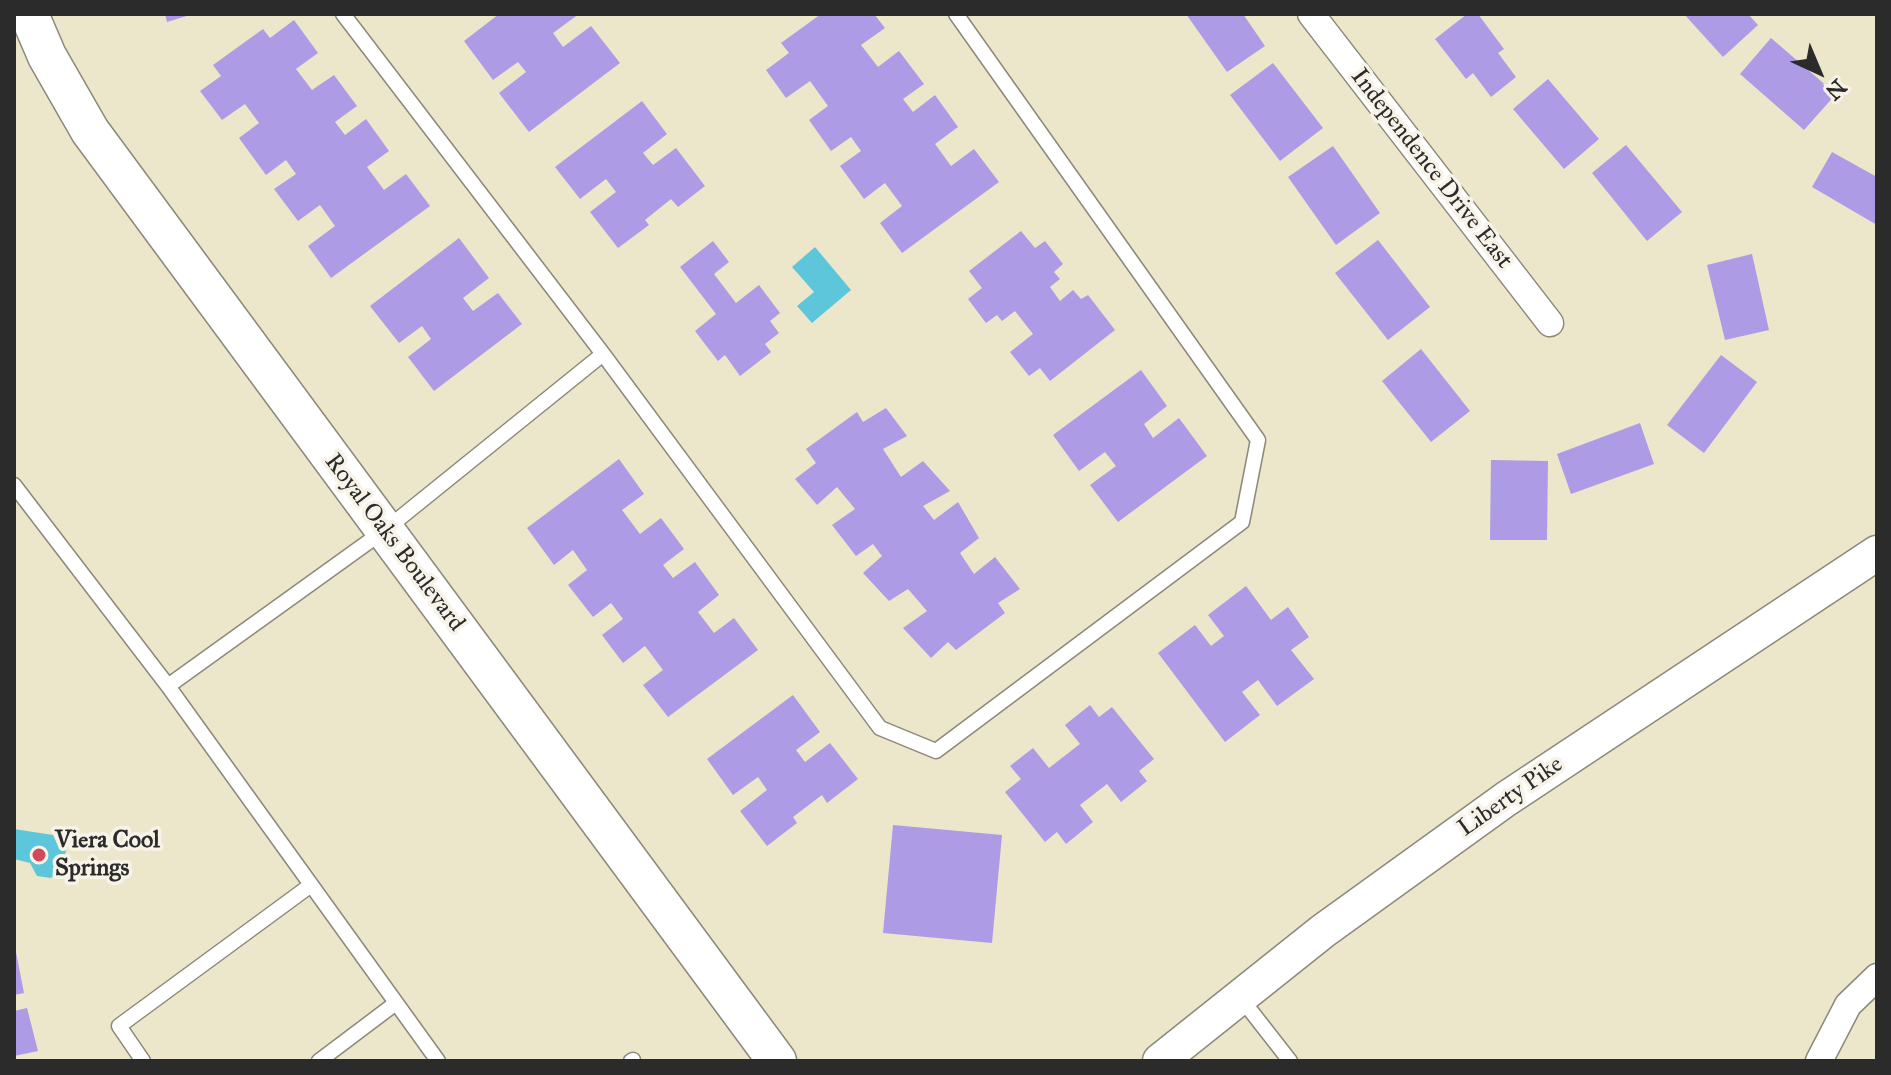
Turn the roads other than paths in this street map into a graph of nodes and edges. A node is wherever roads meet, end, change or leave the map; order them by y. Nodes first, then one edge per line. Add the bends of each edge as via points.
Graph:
1 (29, 14) edge
2 (343, 14) edge
3 (956, 14) edge
4 (1311, 14) edge
5 (1550, 323) dead end
6 (603, 354) junction
7 (14, 485) edge
8 (385, 530) junction
9 (1877, 553) edge
10 (168, 686) junction
11 (311, 885) junction
12 (1877, 977) edge
13 (1240, 997) junction
14 (396, 1003) junction
15 (143, 1061) edge
16 (319, 1061) edge
17 (438, 1061) edge
18 (777, 1061) edge
19 (1160, 1061) edge
20 (1290, 1061) edge
21 (1819, 1061) edge

1 - 8 main road, Royal Oaks Boulevard via 90,131
2 - 6 lane
3 - 6 lane via 1258,440 1242,522 936,751 880,728
4 - 5 street, Independence Drive East
6 - 8 lane
7 - 10 lane
8 - 10 lane
8 - 18 main road, Royal Oaks Boulevard
9 - 13 street, Liberty Pike via 1506,799
10 - 11 lane
11 - 14 lane
11 - 15 lane via 119,1026
12 - 21 street via 1848,1005
13 - 19 street, Liberty Pike
13 - 20 lane
14 - 16 lane
14 - 17 lane

